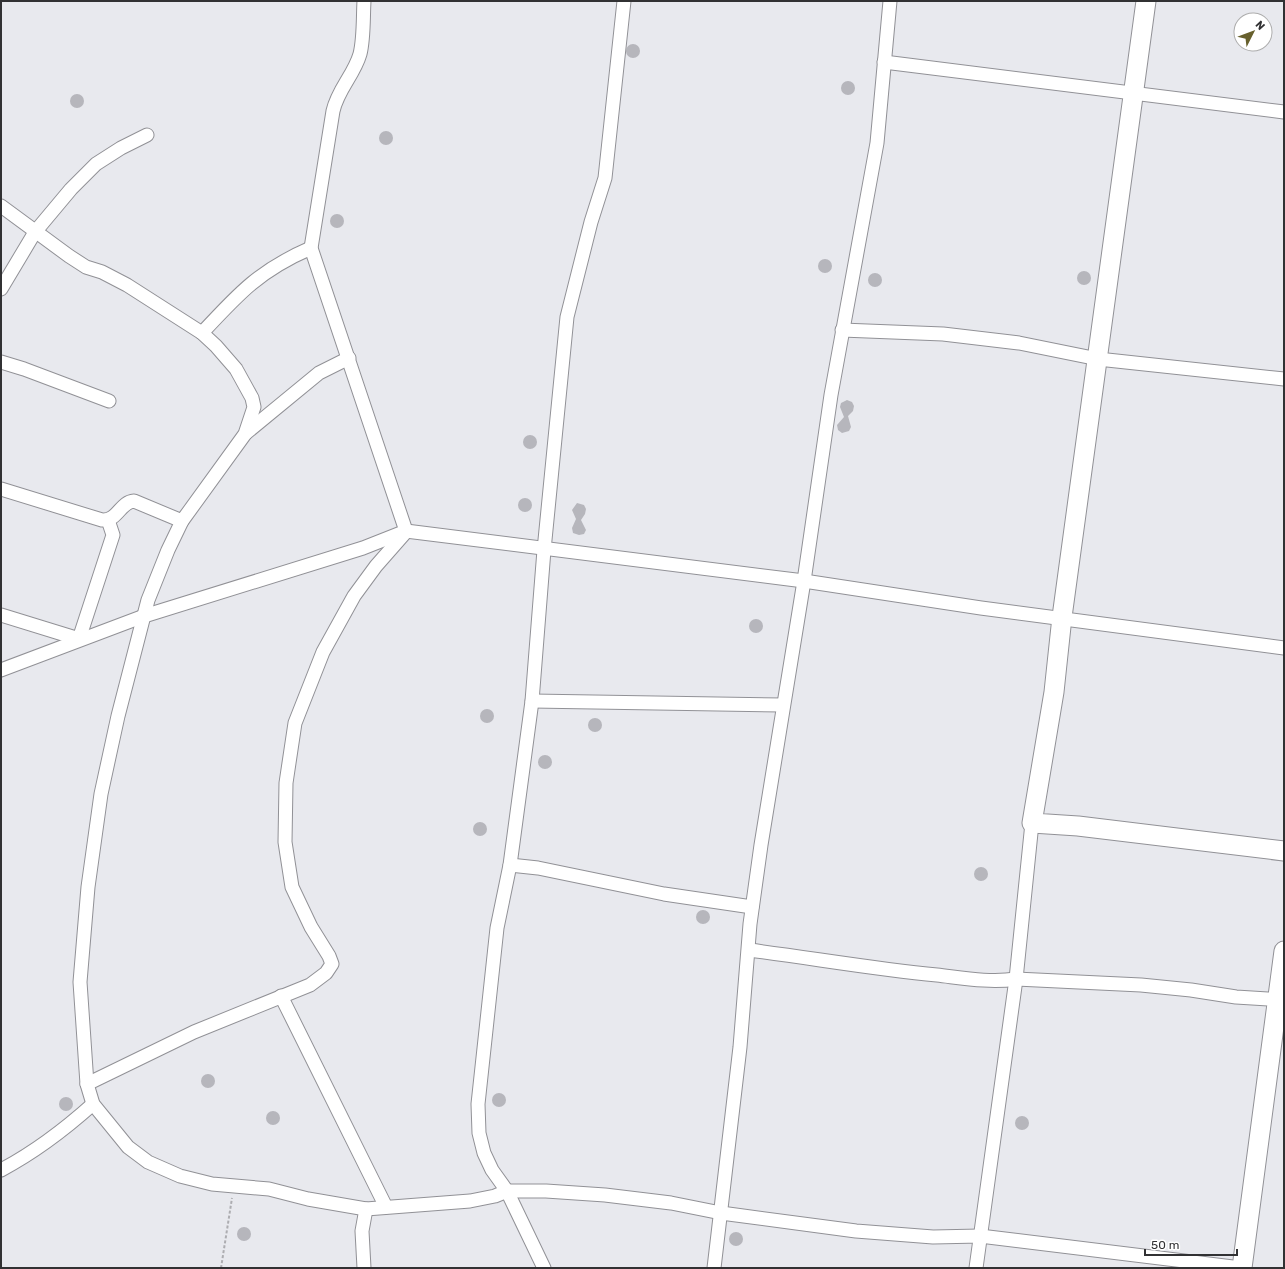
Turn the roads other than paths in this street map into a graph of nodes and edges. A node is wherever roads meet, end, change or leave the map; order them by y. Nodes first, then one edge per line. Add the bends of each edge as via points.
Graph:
1 (364, 1) edge
2 (624, 1) edge
3 (890, 1) edge
4 (1146, 1) edge
5 (884, 62) junction
6 (1135, 93) junction
7 (1284, 112) edge
8 (147, 135) dead end
9 (1, 206) edge
10 (35, 232) junction
11 (311, 248) junction
12 (1, 289) edge
13 (842, 330) junction
14 (202, 333) junction
15 (349, 358) junction
16 (1098, 359) junction
17 (1, 362) edge
18 (1284, 378) edge
19 (109, 401) dead end
20 (245, 434) junction
21 (1, 489) edge
22 (108, 520) junction
23 (182, 521) junction
24 (406, 531) junction
25 (544, 550) junction
26 (804, 581) junction
27 (1, 615) edge
28 (144, 616) junction
29 (1062, 617) junction
30 (79, 640) junction
31 (1284, 648) edge
32 (1, 670) edge
33 (532, 701) junction
34 (783, 704) junction
35 (1032, 823) junction
36 (1284, 851) edge
37 (510, 865) junction
38 (752, 907) junction
39 (749, 950) junction
40 (1284, 951) edge
41 (1016, 979) junction
42 (281, 996) junction
43 (1281, 999) edge
44 (87, 1084) junction
45 (93, 1104) junction
46 (1, 1170) edge
47 (507, 1191) junction
48 (386, 1207) junction
49 (366, 1209) junction
50 (721, 1213) junction
51 (980, 1236) junction
52 (364, 1268) edge
53 (544, 1268) edge
54 (714, 1268) edge
55 (976, 1268) edge
56 (1241, 1268) edge

1 - 11 street via 360,54 336,97
2 - 25 street via 605,178 567,317
3 - 5 street
4 - 6 street
5 - 6 street
5 - 13 street via 877,143
6 - 7 street
6 - 16 street
8 - 10 street via 96,164
9 - 10 street
10 - 12 street
10 - 14 street via 86,267 127,285
11 - 14 street via 262,274
11 - 15 street
13 - 16 street via 958,336 1019,343
13 - 26 street
14 - 20 street via 236,369 252,398 254,407
15 - 20 street via 313,377
15 - 24 street
16 - 18 street
16 - 29 street
17 - 19 street
20 - 23 street
21 - 22 street
22 - 23 street via 126,504 134,501
22 - 30 street via 113,534
23 - 28 street via 168,550
24 - 25 street
24 - 28 street via 363,548
24 - 42 street via 354,596 324,652 295,723 286,783 285,842 292,887 332,964 320,979
25 - 26 street
25 - 33 street
26 - 29 street via 981,608
26 - 34 street
27 - 30 street
28 - 30 street
28 - 44 street via 121,701 101,794 88,887 80,982
29 - 31 street
29 - 35 street via 1054,692
30 - 32 street
33 - 34 street
33 - 37 street
34 - 38 street
35 - 36 street via 1078,826
35 - 41 street
37 - 38 street via 538,868 664,894
37 - 47 street via 497,928 478,1104 479,1133 484,1153
38 - 39 street
39 - 41 street via 907,972 1001,981
39 - 50 street
40 - 43 street
41 - 43 street via 1141,984 1236,997
41 - 51 street
42 - 44 street via 194,1032
42 - 48 street
43 - 56 street
44 - 45 street
45 - 46 street via 55,1137
45 - 49 street via 128,1147 148,1162 180,1176 212,1184 269,1189
47 - 48 street via 470,1201
47 - 50 street via 606,1195 671,1203
47 - 53 street
48 - 49 street
49 - 52 street via 362,1231
50 - 51 street via 856,1231 934,1237
50 - 54 street
51 - 55 street
51 - 56 street

